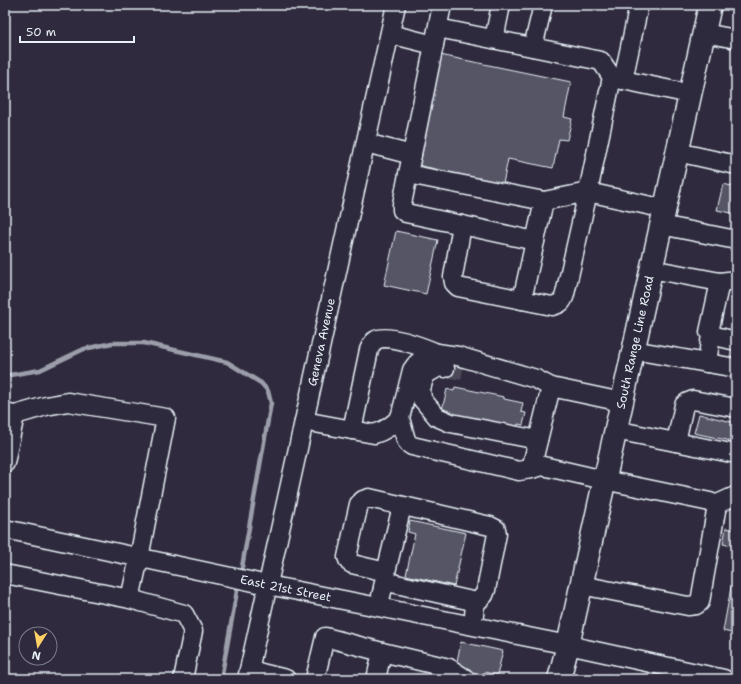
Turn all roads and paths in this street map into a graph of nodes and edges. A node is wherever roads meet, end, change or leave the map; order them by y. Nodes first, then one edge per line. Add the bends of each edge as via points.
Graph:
1 (396, 5) edge
2 (442, 5) edge
3 (501, 5) edge
4 (543, 5) edge
5 (639, 5) edge
6 (710, 5) edge
7 (704, 33) junction
8 (390, 34) junction
9 (436, 36) junction
10 (494, 39) junction
11 (736, 39) edge
12 (533, 47) junction
13 (617, 78) junction
14 (690, 94) junction
15 (366, 143) junction
16 (677, 152) junction
17 (412, 155) junction
18 (736, 165) edge
19 (408, 174) junction
20 (588, 192) junction
21 (544, 201) junction
22 (663, 217) junction
23 (462, 225) junction
24 (736, 240) edge
25 (535, 241) junction
26 (651, 269) junction
27 (728, 281) edge
28 (522, 300) junction
29 (711, 336) junction
30 (736, 341) edge
31 (633, 350) junction
32 (441, 360) junction
33 (707, 363) junction
34 (736, 368) edge
35 (469, 372) tunnel mouth
36 (543, 383) junction
37 (622, 402) junction
38 (736, 408) edge
39 (10, 414) edge
40 (400, 418) junction
41 (304, 421) junction
42 (352, 430) junction
43 (616, 430) junction
44 (538, 440) junction
45 (676, 442) junction
46 (736, 454) edge
47 (5, 463) edge
48 (531, 469) junction
49 (604, 480) junction
50 (736, 496) edge
51 (715, 505) junction
52 (402, 506) junction
53 (5, 529) edge
54 (139, 558) junction
55 (5, 574) edge
56 (385, 580) junction
57 (268, 585) junction
58 (581, 585) junction
59 (130, 599) junction
60 (474, 605) junction
61 (379, 607) junction
62 (472, 626) junction
63 (568, 645) junction
64 (382, 652) junction
65 (248, 675) edge
66 (183, 679) edge
67 (286, 679) edge
68 (315, 679) edge
69 (376, 679) edge
70 (466, 679) edge
71 (559, 679) edge
72 (724, 679) edge

1 - 8 street, Geneva Avenue
2 - 9 street
3 - 10 street
4 - 12 street
5 - 13 street
6 - 7 main road, South Range Line Road
7 - 11 street
7 - 14 main road, South Range Line Road
8 - 9 street
8 - 15 street, Geneva Avenue
9 - 10 street
9 - 17 street
10 - 12 street
12 - 13 street via 601,61
13 - 14 street
13 - 20 street
14 - 16 main road, South Range Line Road
15 - 17 street
15 - 41 street, Geneva Avenue
16 - 18 street
16 - 22 main road, South Range Line Road
17 - 19 street
19 - 21 street
19 - 23 street via 402,210
20 - 21 street
20 - 22 street
20 - 28 street via 563,301 552,306
21 - 25 street
22 - 24 street
22 - 26 main road, South Range Line Road
23 - 25 street
23 - 28 street via 452,277 454,283 458,287
25 - 28 street
26 - 27 street
26 - 31 main road, South Range Line Road
27 - 29 street via 709,332
29 - 30 street
29 - 33 street
31 - 33 street
31 - 37 main road, South Range Line Road
32 - 36 street via 458,356
32 - 40 street via 430,354 416,363
32 - 42 street via 415,344 384,337 377,339 369,350
32 - 44 street via 439,367 425,375 421,389 422,399 437,417 451,423
33 - 34 street
35 - 36 street via 516,382
36 - 37 street
36 - 44 street
37 - 43 main road, South Range Line Road
38 - 45 street via 693,400 688,402 684,405
39 - 47 street
39 - 54 street via 68,402 166,418
40 - 42 street via 381,433
40 - 48 street via 406,440 412,446 519,471
41 - 42 street
41 - 57 street, Geneva Avenue
43 - 45 street
43 - 49 main road, South Range Line Road
44 - 48 street
45 - 46 street
48 - 49 street via 543,466
49 - 51 street
49 - 58 main road, South Range Line Road
50 - 51 street
51 - 58 street via 700,602 696,605 688,606
52 - 56 street
52 - 56 street via 369,498 359,504 347,557 352,564
52 - 60 street via 496,529 486,590
53 - 54 street, East 21st Street
54 - 57 street, East 21st Street
54 - 59 street
55 - 59 street
56 - 60 street via 387,584 392,583 472,602
56 - 61 street
57 - 61 street, East 21st Street
57 - 65 street, Geneva Avenue
58 - 63 main road, South Range Line Road
59 - 66 street via 184,614 194,631
60 - 62 street
61 - 62 street, East 21st Street
62 - 63 street, East 21st Street
63 - 71 main road, South Range Line Road
63 - 72 street, East 21st Street
64 - 68 street via 325,637
64 - 69 street
64 - 70 street via 449,668
65 - 67 street

